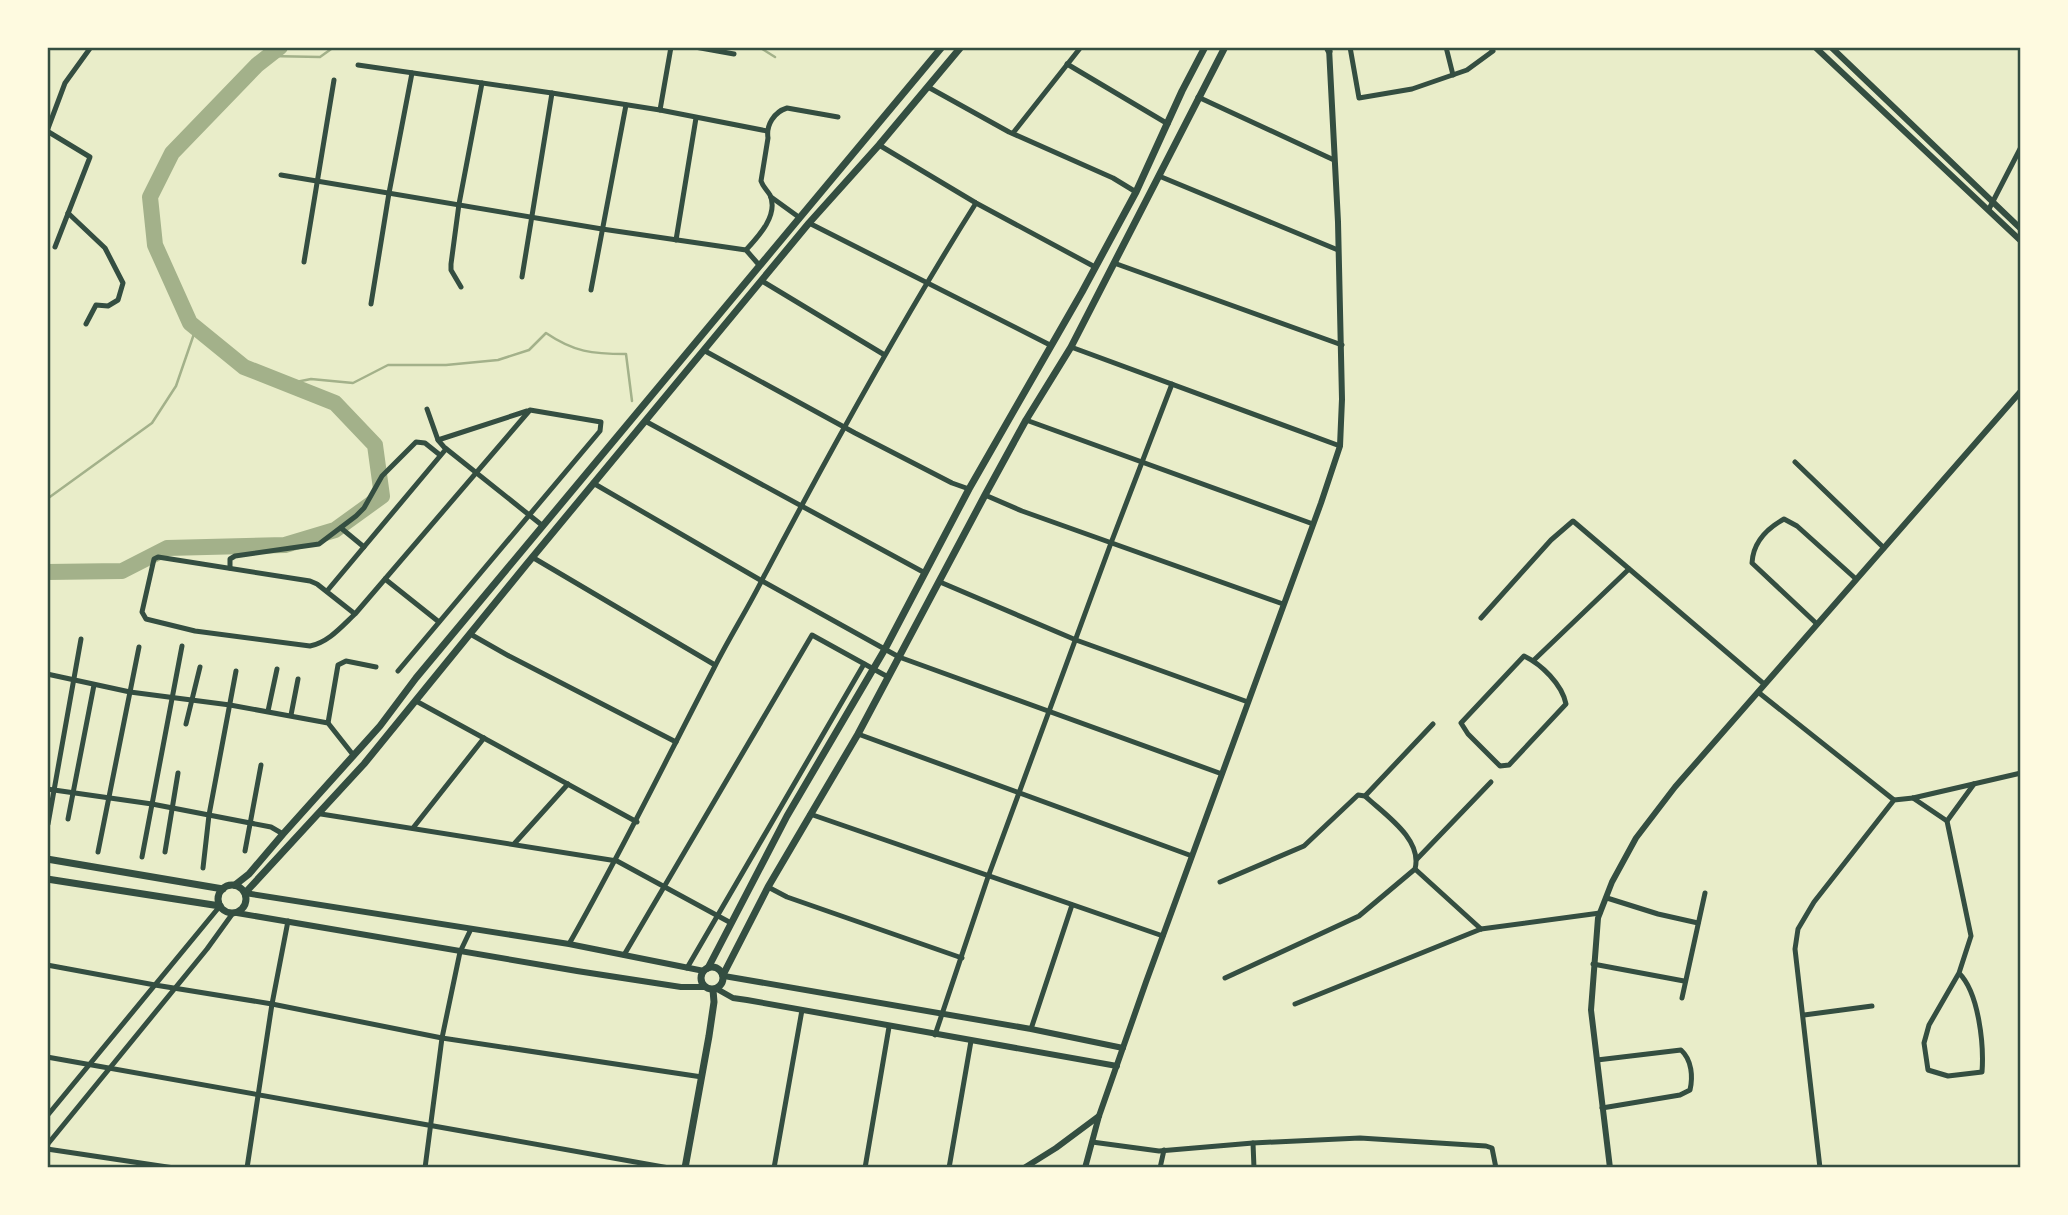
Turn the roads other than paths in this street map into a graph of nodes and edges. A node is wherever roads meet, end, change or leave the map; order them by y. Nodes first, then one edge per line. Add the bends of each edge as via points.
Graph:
1 (91, 47) edge
2 (671, 47) edge
3 (695, 47) edge
4 (942, 47) edge
5 (961, 47) edge
6 (1081, 47) edge
7 (1205, 47) edge
8 (1224, 47) edge
9 (1350, 47) edge
10 (1446, 47) edge
11 (1490, 47) edge
12 (1815, 47) edge
13 (1831, 47) edge
14 (1328, 48) edge
15 (734, 54) dead end
16 (1067, 64) junction
17 (358, 65) dead end
18 (411, 73) junction
19 (1453, 75) junction
20 (334, 80) dead end
21 (482, 83) junction
22 (929, 87) junction
23 (552, 93) junction
24 (1198, 97) junction
25 (626, 105) junction
26 (660, 110) junction
27 (889, 113) junction
28 (838, 117) dead end
29 (696, 118) junction
30 (899, 121) junction
31 (1168, 124) junction
32 (47, 131) edge
33 (766, 131) junction
34 (1013, 134) junction
35 (879, 145) junction
36 (2021, 147) edge
37 (1334, 160) junction
38 (281, 175) dead end
39 (1159, 176) junction
40 (317, 180) junction
41 (1136, 192) junction
42 (388, 193) junction
43 (771, 197) junction
44 (976, 203) junction
45 (459, 204) junction
46 (1991, 206) junction
47 (68, 213) junction
48 (532, 217) junction
49 (800, 218) junction
50 (809, 223) junction
51 (602, 229) junction
52 (2021, 229) edge
53 (676, 240) junction
54 (2021, 241) edge
55 (55, 247) dead end
56 (746, 250) junction
57 (1338, 250) junction
58 (304, 262) dead end
59 (1114, 263) junction
60 (760, 266) junction
61 (1095, 267) junction
62 (522, 277) dead end
63 (762, 281) junction
64 (926, 283) junction
65 (461, 287) dead end
66 (591, 290) dead end
67 (371, 304) dead end
68 (86, 324) dead end
69 (1050, 345) junction
70 (1342, 345) junction
71 (1071, 347) junction
72 (705, 351) junction
73 (883, 354) junction
74 (1172, 384) junction
75 (2021, 391) edge
76 (427, 409) dead end
77 (530, 410) junction
78 (1026, 420) junction
79 (645, 421) junction
80 (844, 426) junction
81 (438, 440) junction
82 (1340, 446) junction
83 (446, 449) junction
84 (440, 455) junction
85 (1142, 462) junction
86 (1795, 462) dead end
87 (475, 473) junction
88 (584, 477) junction
89 (593, 483) junction
90 (969, 489) junction
91 (985, 495) junction
92 (800, 505) junction
93 (530, 516) junction
94 (1313, 524) junction
95 (543, 526) junction
96 (341, 528) junction
97 (1111, 543) junction
98 (364, 547) junction
99 (1884, 548) junction
100 (532, 557) junction
101 (230, 568) junction
102 (1629, 569) junction
103 (925, 573) junction
104 (385, 579) junction
105 (1856, 579) junction
106 (762, 582) junction
107 (940, 582) junction
108 (327, 591) junction
109 (1283, 604) junction
110 (355, 614) junction
111 (1480, 618) dead end
112 (439, 622) junction
113 (1817, 624) junction
114 (472, 635) junction
115 (81, 639) dead end
116 (1076, 640) junction
117 (182, 646) dead end
118 (139, 647) dead end
119 (885, 649) junction
120 (899, 657) junction
121 (1534, 660) junction
122 (715, 664) junction
123 (863, 664) junction
124 (200, 667) dead end
125 (376, 667) dead end
126 (277, 669) dead end
127 (873, 669) junction
128 (236, 671) dead end
129 (398, 671) dead end
130 (47, 674) edge
131 (888, 677) junction
132 (298, 679) dead end
133 (75, 680) junction
134 (1764, 684) junction
135 (94, 685) junction
136 (130, 692) junction
137 (1758, 692) junction
138 (174, 697) junction
139 (193, 699) junction
140 (416, 701) junction
141 (1248, 702) junction
142 (230, 705) junction
143 (268, 711) junction
144 (1050, 711) junction
145 (291, 715) junction
146 (328, 723) junction
147 (1433, 723) dead end
148 (186, 724) dead end
149 (858, 734) junction
150 (484, 738) junction
151 (676, 742) junction
152 (354, 756) junction
153 (261, 765) dead end
154 (362, 766) junction
155 (2021, 773) edge
156 (178, 774) dead end
157 (1222, 774) junction
158 (1491, 782) dead end
159 (568, 784) junction
160 (1974, 784) junction
161 (51, 790) edge
162 (73, 793) junction
163 (1020, 793) junction
164 (1365, 796) junction
165 (108, 797) junction
166 (1913, 798) junction
167 (1894, 800) junction
168 (152, 804) junction
169 (172, 808) junction
170 (321, 814) junction
171 (810, 814) junction
172 (209, 816) junction
173 (68, 819) dead end
174 (1947, 821) junction
175 (637, 822) junction
176 (48, 824) edge
177 (251, 824) junction
178 (413, 828) junction
179 (283, 834) junction
180 (514, 844) junction
181 (245, 851) dead end
182 (98, 852) dead end
183 (165, 852) dead end
184 (1192, 856) junction
185 (142, 857) dead end
186 (47, 859) edge
187 (1417, 859) junction
188 (617, 861) junction
189 (203, 868) dead end
190 (1415, 869) junction
191 (988, 877) junction
192 (47, 879) edge
193 (1220, 882) dead end
194 (235, 885) junction
195 (663, 886) junction
196 (768, 887) junction
197 (223, 889) junction
198 (1705, 892) dead end
199 (245, 893) junction
200 (1606, 898) junction
201 (1072, 905) junction
202 (220, 906) junction
203 (235, 913) junction
204 (1600, 913) junction
205 (717, 915) junction
206 (288, 921) junction
207 (732, 923) junction
208 (1698, 923) junction
209 (471, 929) junction
210 (1481, 929) junction
211 (1163, 936) junction
212 (569, 944) junction
213 (460, 951) junction
214 (624, 955) junction
215 (962, 958) junction
216 (1593, 964) junction
217 (47, 965) edge
218 (687, 968) junction
219 (706, 969) junction
220 (1959, 973) junction
221 (723, 976) junction
222 (1225, 978) dead end
223 (1684, 981) junction
224 (155, 985) junction
225 (173, 988) junction
226 (712, 989) junction
227 (1682, 998) dead end
228 (272, 1004) junction
229 (1296, 1004) dead end
230 (1872, 1006) dead end
231 (802, 1010) junction
232 (942, 1014) junction
233 (1804, 1015) junction
234 (889, 1027) junction
235 (1031, 1029) junction
236 (934, 1035) junction
237 (442, 1038) junction
238 (971, 1041) junction
239 (1123, 1048) junction
240 (47, 1057) edge
241 (1597, 1060) junction
242 (92, 1064) junction
243 (1117, 1066) junction
244 (110, 1069) junction
245 (702, 1077) junction
246 (260, 1095) junction
247 (1602, 1108) junction
248 (47, 1116) edge
249 (1099, 1116) junction
250 (432, 1124) junction
251 (1092, 1142) junction
252 (1253, 1143) junction
253 (47, 1147) edge
254 (1164, 1150) junction
255 (174, 1168) edge
256 (247, 1168) edge
257 (425, 1168) edge
258 (669, 1168) edge
259 (685, 1168) edge
260 (774, 1168) edge
261 (865, 1168) edge
262 (949, 1168) edge
263 (1024, 1168) edge
264 (1085, 1168) edge
265 (1160, 1168) edge
266 (1254, 1168) edge
267 (1496, 1168) edge
268 (1610, 1168) edge
269 (1820, 1168) edge

1 - 32 street via 65,83
2 - 26 street
3 - 15 street
4 - 27 main road
5 - 22 main road
6 - 16 street
7 - 31 main road
8 - 24 main road
9 - 19 street via 1359,98 1412,89
10 - 19 street
11 - 19 street via 1493,51
12 - 46 street
13 - 46 street
14 - 37 street
16 - 31 street
16 - 34 street
17 - 18 street
18 - 21 street
18 - 42 street
20 - 40 street
21 - 23 street
21 - 45 street
22 - 30 main road
22 - 34 street
23 - 25 street
23 - 48 street
24 - 37 street
24 - 39 main road
25 - 26 street
25 - 51 street
26 - 29 street
27 - 30 main road
27 - 49 main road
28 - 33 street via 786,108
29 - 33 street
29 - 53 street
30 - 35 main road
31 - 41 main road
32 - 47 street via 90,157
33 - 43 street via 761,181
34 - 41 street
35 - 44 street
35 - 50 main road
36 - 46 street
37 - 57 street
38 - 40 street
39 - 57 street
39 - 59 main road
40 - 42 street
40 - 58 street
41 - 61 main road
42 - 45 street
42 - 67 street
43 - 49 street
43 - 56 street via 768,220
44 - 61 street
44 - 64 street
45 - 48 street
45 - 65 street via 451,270
46 - 52 street
46 - 54 street
47 - 55 street
47 - 68 street via 105,248 123,283 118,300 108,306 96,305
48 - 51 street
48 - 62 street
49 - 60 main road
50 - 63 main road
50 - 64 street
51 - 53 street
51 - 66 street
53 - 56 street
56 - 60 street
57 - 70 street
59 - 70 street
59 - 71 main road
60 - 88 main road
61 - 69 main road
63 - 72 main road
63 - 73 street
64 - 69 street
64 - 73 street
69 - 90 main road
70 - 82 street
71 - 74 street
71 - 78 main road
72 - 79 main road
72 - 80 street
73 - 80 street
74 - 82 street
74 - 85 street
75 - 99 street
76 - 81 street
77 - 81 street
77 - 87 street
77 - 93 street via 598,421 602,426
78 - 85 street
78 - 91 main road
79 - 89 main road
79 - 92 street
80 - 90 street
80 - 92 street
81 - 83 street
82 - 94 street
83 - 84 street
83 - 87 street
84 - 96 street via 416,442
84 - 98 street
85 - 94 street
85 - 97 street
86 - 99 street
87 - 93 street
87 - 104 street
88 - 89 main road
88 - 95 main road
89 - 100 main road
89 - 106 street
90 - 103 main road
91 - 97 street
91 - 107 main road
92 - 103 street
92 - 106 street
93 - 95 street
93 - 112 street
94 - 109 street
95 - 152 main road
96 - 98 street
96 - 101 street via 317,545 233,557
97 - 109 street
97 - 116 street
98 - 108 street
99 - 105 street
100 - 114 main road
100 - 122 street
101 - 108 street via 310,582
101 - 110 street via 156,557 142,616 195,631 310,646 326,640
102 - 111 street via 1573,521
102 - 121 street
102 - 134 street
103 - 119 main road
104 - 110 street
104 - 112 street
105 - 113 street
105 - 113 street via 1797,526 1784,519 1769,528 1752,550 1752,563
106 - 119 street
106 - 122 street
107 - 116 street
107 - 120 main road
108 - 110 street
109 - 141 street
112 - 129 street
113 - 134 street
114 - 140 main road
114 - 151 street
115 - 133 street
116 - 141 street
116 - 144 street
117 - 138 street
118 - 136 street
119 - 120 street
119 - 127 main road
120 - 131 main road
120 - 144 street
121 - 121 street via 1524,656 1461,723 1500,766 1509,765 1566,704 1564,693
122 - 151 street
123 - 127 street
123 - 195 street via 812,635
123 - 205 street
124 - 139 street
125 - 146 street via 346,661 338,665
126 - 143 street
127 - 131 street
127 - 207 main road via 791,809
128 - 142 street
130 - 133 street
131 - 149 main road
132 - 145 street
133 - 135 street
133 - 161 street
134 - 137 street
135 - 136 street
135 - 162 street
136 - 138 street
136 - 165 street
137 - 167 street
137 - 200 street via 1636,838
138 - 139 street
138 - 168 street
139 - 142 street
139 - 148 street
140 - 150 street
140 - 154 main road
141 - 157 street
142 - 143 street
142 - 172 street
143 - 145 street
144 - 157 street
144 - 163 street
145 - 146 street
146 - 152 street
147 - 164 street
149 - 163 street
149 - 171 main road
150 - 159 street
150 - 178 street
151 - 175 street
152 - 154 main road
152 - 179 main road
153 - 177 street
154 - 170 main road
155 - 160 street
156 - 169 street
157 - 184 street
158 - 187 street
159 - 175 street
159 - 180 street
160 - 166 street
160 - 174 street
161 - 162 street
161 - 176 street
162 - 165 street
162 - 173 street
163 - 184 street
163 - 191 street
164 - 187 street via 1415,847
164 - 193 street via 1349,802 1304,846
165 - 168 street
165 - 182 street
166 - 167 street
166 - 174 street
167 - 233 street via 1798,929 1795,949
168 - 169 street
168 - 185 street
169 - 172 street
169 - 183 street
170 - 178 street
170 - 199 main road
171 - 191 street
171 - 196 main road
172 - 177 street
172 - 189 street
174 - 220 street via 1971,936
175 - 188 street
177 - 179 street
177 - 181 street
178 - 180 street
179 - 194 main road
180 - 188 street
184 - 211 street
186 - 197 main road
187 - 190 street
188 - 195 street
188 - 212 street
190 - 210 street
190 - 222 street via 1359,916
191 - 201 street
191 - 215 street
192 - 202 main road
194 - 197 main road
194 - 199 main road
195 - 205 street
195 - 214 street
196 - 215 street
196 - 221 main road
197 - 202 main road via 218,897
198 - 208 street
199 - 203 main road via 245,906
199 - 209 street
200 - 204 street
200 - 208 street
201 - 211 street
201 - 235 street
202 - 203 main road
202 - 224 street
203 - 206 street
203 - 225 street
204 - 210 street
204 - 216 street
205 - 207 street
205 - 218 street
206 - 213 street
206 - 228 street
207 - 219 main road
208 - 223 street
209 - 212 street
209 - 213 street
210 - 229 street
211 - 239 street
212 - 214 street
213 - 226 street
213 - 237 street
214 - 218 street
215 - 232 street
216 - 223 street
216 - 241 street via 1591,1010
217 - 224 street
218 - 219 street
219 - 221 main road via 717,968
219 - 226 main road via 701,981
220 - 220 street via 1929,1025 1924,1043 1928,1070 1948,1076 1982,1072 1980,1028 1968,982
221 - 226 main road via 722,985
221 - 232 street
223 - 227 street
224 - 225 street
224 - 242 street
225 - 228 street
225 - 244 street
226 - 231 street via 733,998
226 - 245 main road
228 - 237 street
228 - 246 street
230 - 233 street
231 - 234 street
231 - 260 street
232 - 235 street
232 - 236 street
233 - 269 street
234 - 236 street
234 - 261 street
235 - 239 street
236 - 238 street
237 - 245 street
237 - 250 street
238 - 243 street
238 - 262 street
239 - 243 street
240 - 242 street
241 - 247 street
241 - 247 street via 1681,1050 1687,1055 1692,1080 1690,1090 1680,1095
242 - 244 street
242 - 248 street
243 - 249 street
244 - 246 street
244 - 253 street
245 - 259 main road
246 - 250 street
246 - 256 street
247 - 268 street
249 - 251 street
249 - 263 street
250 - 257 street
250 - 258 street
251 - 254 street
251 - 264 street
252 - 254 street
252 - 266 street
252 - 267 street via 1360,1138 1486,1146 1492,1148
253 - 255 street
254 - 265 street

